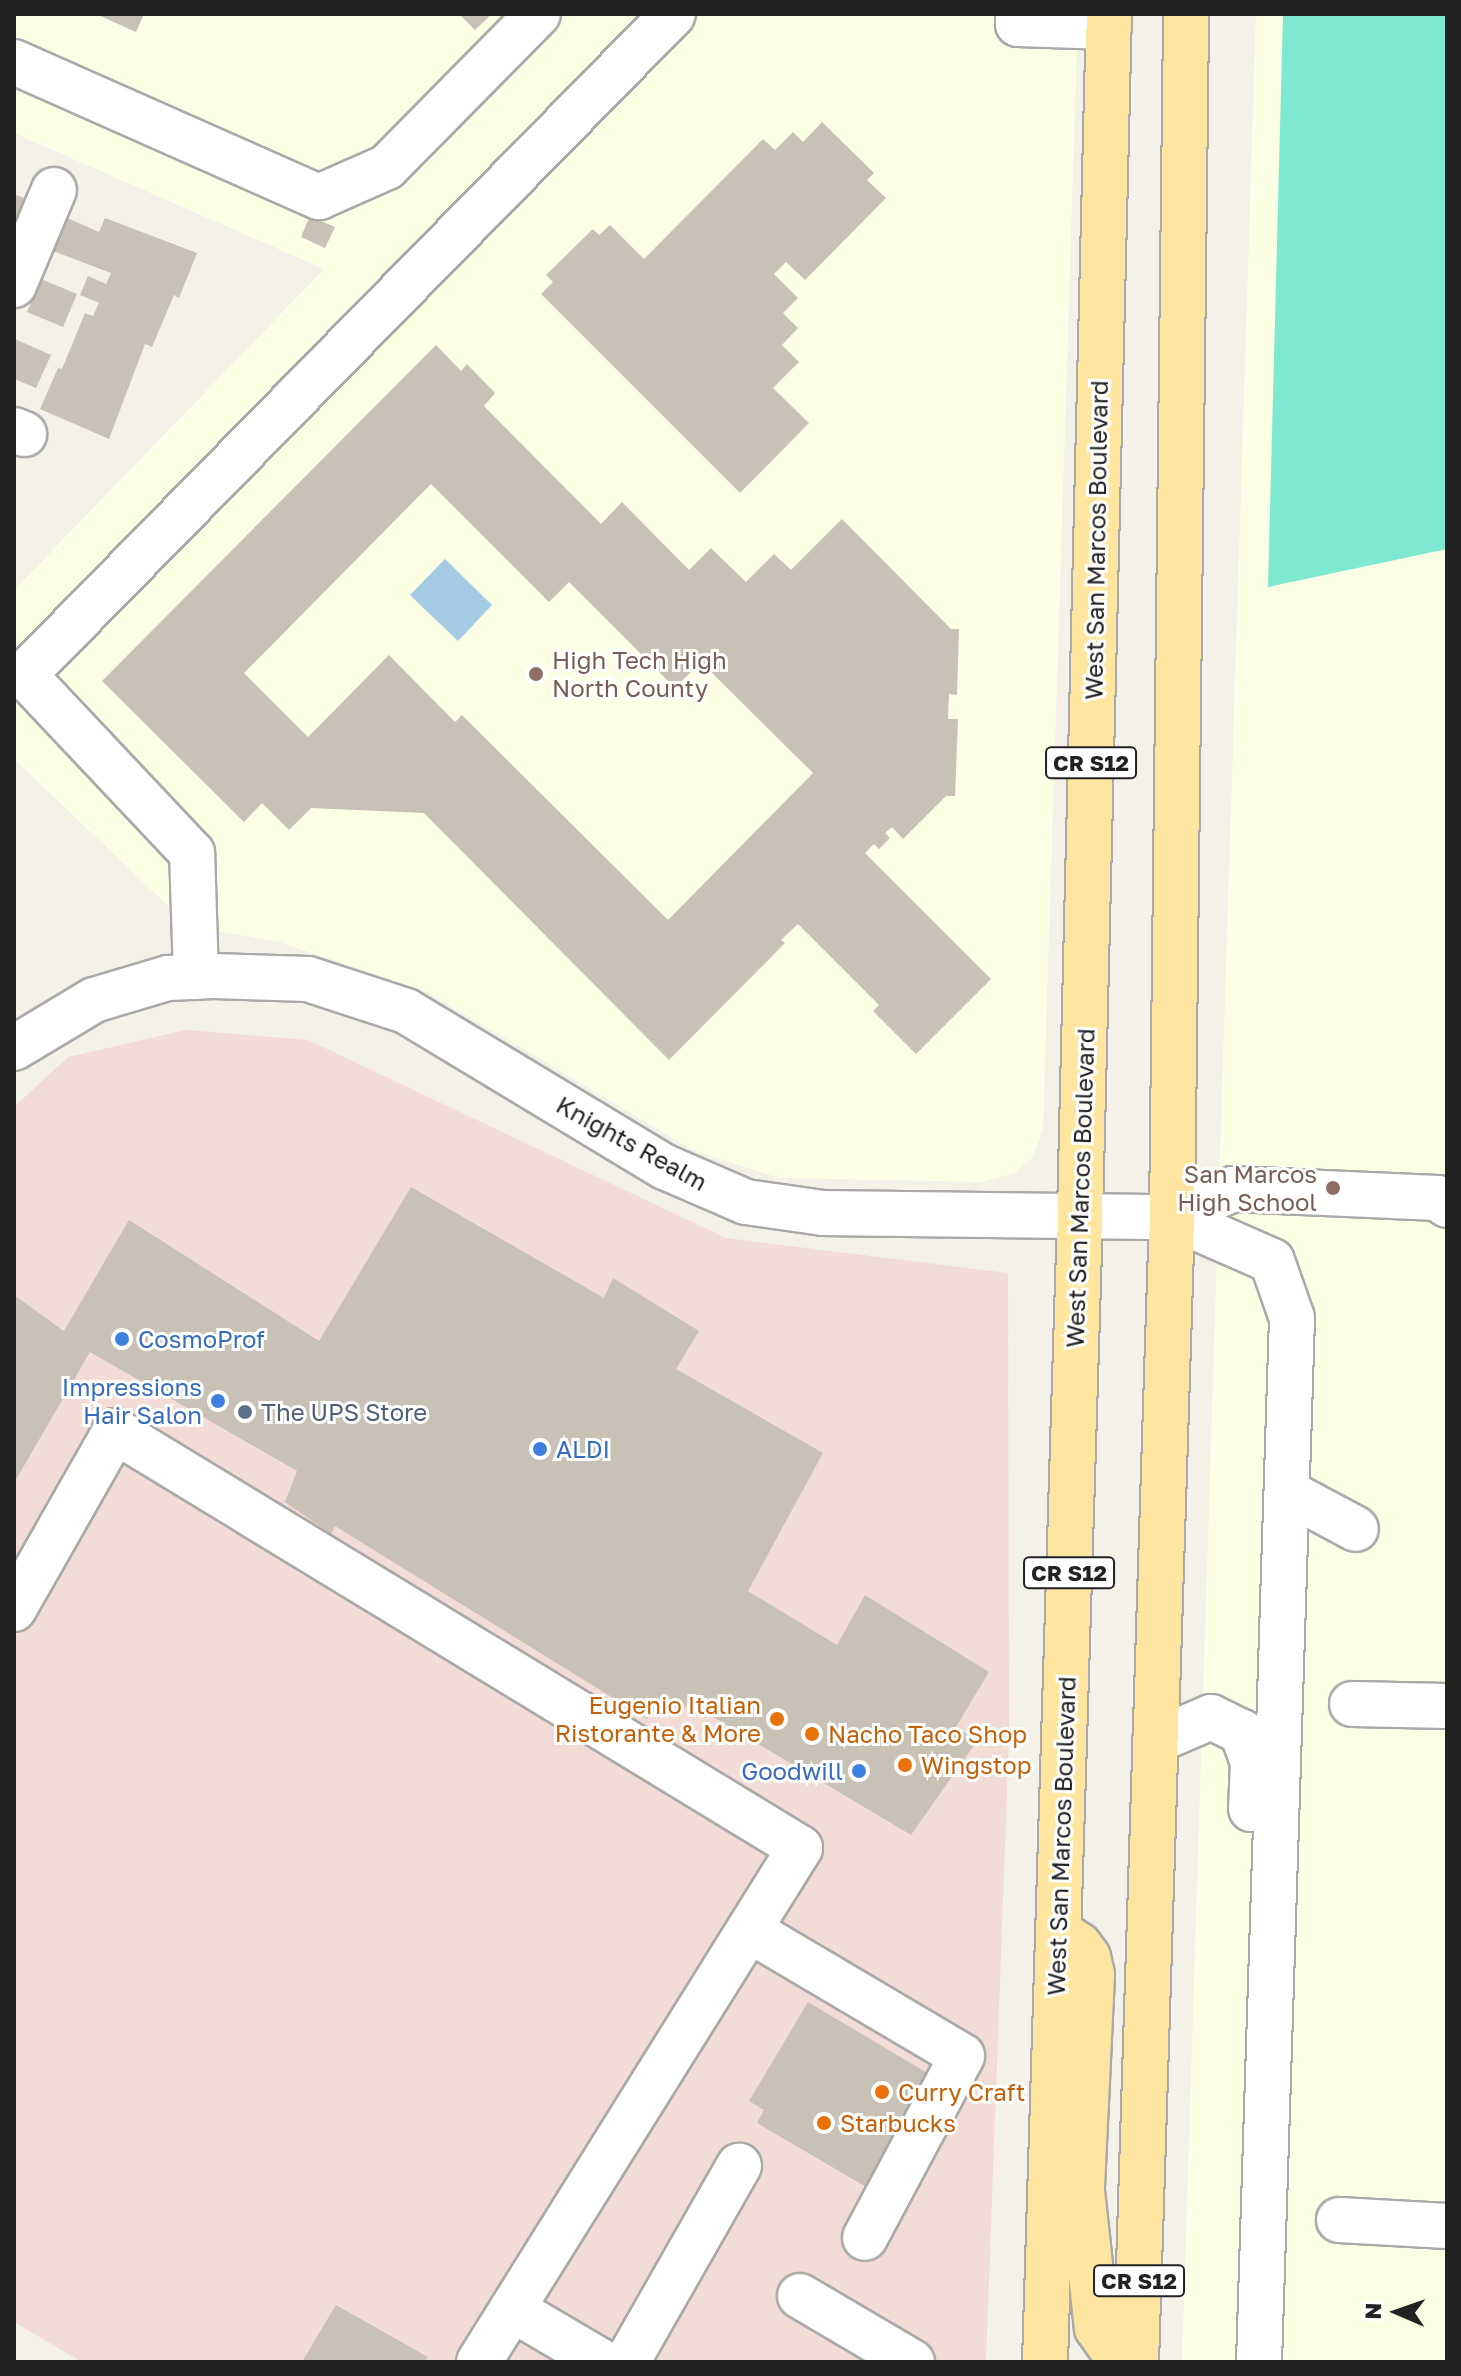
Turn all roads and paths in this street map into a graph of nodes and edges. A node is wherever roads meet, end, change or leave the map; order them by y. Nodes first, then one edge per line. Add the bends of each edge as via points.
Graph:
1 (538, 14) edge
2 (673, 14) edge
3 (1018, 14) edge
4 (1186, 14) edge
5 (1109, 21) edge
6 (14, 62) edge
7 (54, 190) dead end
8 (14, 285) edge
9 (204, 976) junction
10 (14, 1048) edge
11 (1447, 1205) edge
12 (1080, 1214) junction
13 (1172, 1217) junction
14 (1287, 1492) junction
15 (1356, 1529) dead end
16 (14, 1609) edge
17 (1352, 1704) dead end
18 (1447, 1706) edge
19 (1155, 1741) junction
20 (749, 1930) junction
21 (1058, 1931) junction
22 (1269, 2067) junction
23 (739, 2166) dead end
24 (1339, 2220) dead end
25 (1447, 2226) edge
26 (865, 2238) dead end
27 (800, 2296) dead end
28 (512, 2309) junction
29 (479, 2362) edge
30 (602, 2362) edge
31 (627, 2362) edge
32 (912, 2362) edge
33 (1045, 2362) edge
34 (1121, 2362) edge
35 (1136, 2362) edge
36 (1259, 2362) edge

1 - 6 street via 387,167 319,197
2 - 9 street via 24,675 192,853
3 - 5 street via 1018,24
4 - 13 main road, CR S12
5 - 12 main road, West San Marcos Boulevard / CR S12
7 - 8 street
9 - 10 street, Knights Realm via 168,978 94,1000
9 - 12 street, Knights Realm via 308,979 406,1011 665,1167 746,1202 823,1213
11 - 13 street via 1438,1198 1233,1189
12 - 13 street, Knights Realm
12 - 21 main road, West San Marcos Boulevard / CR S12
13 - 14 street via 1272,1261 1292,1318
13 - 19 main road, CR S12
14 - 15 street
14 - 22 street
16 - 20 street via 115,1431 800,1848
17 - 18 street
19 - 22 street via 1211,1717 1242,1732 1253,1762 1243,2013
19 - 35 main road, CR S12
20 - 26 street via 962,2056
20 - 28 street
21 - 33 main road, West San Marcos Boulevard / CR S12
21 - 34 main road via 1079,1945 1092,1975 1082,2191 1097,2328
22 - 36 street
23 - 31 street
24 - 25 street
27 - 32 street
28 - 29 street
28 - 30 street

